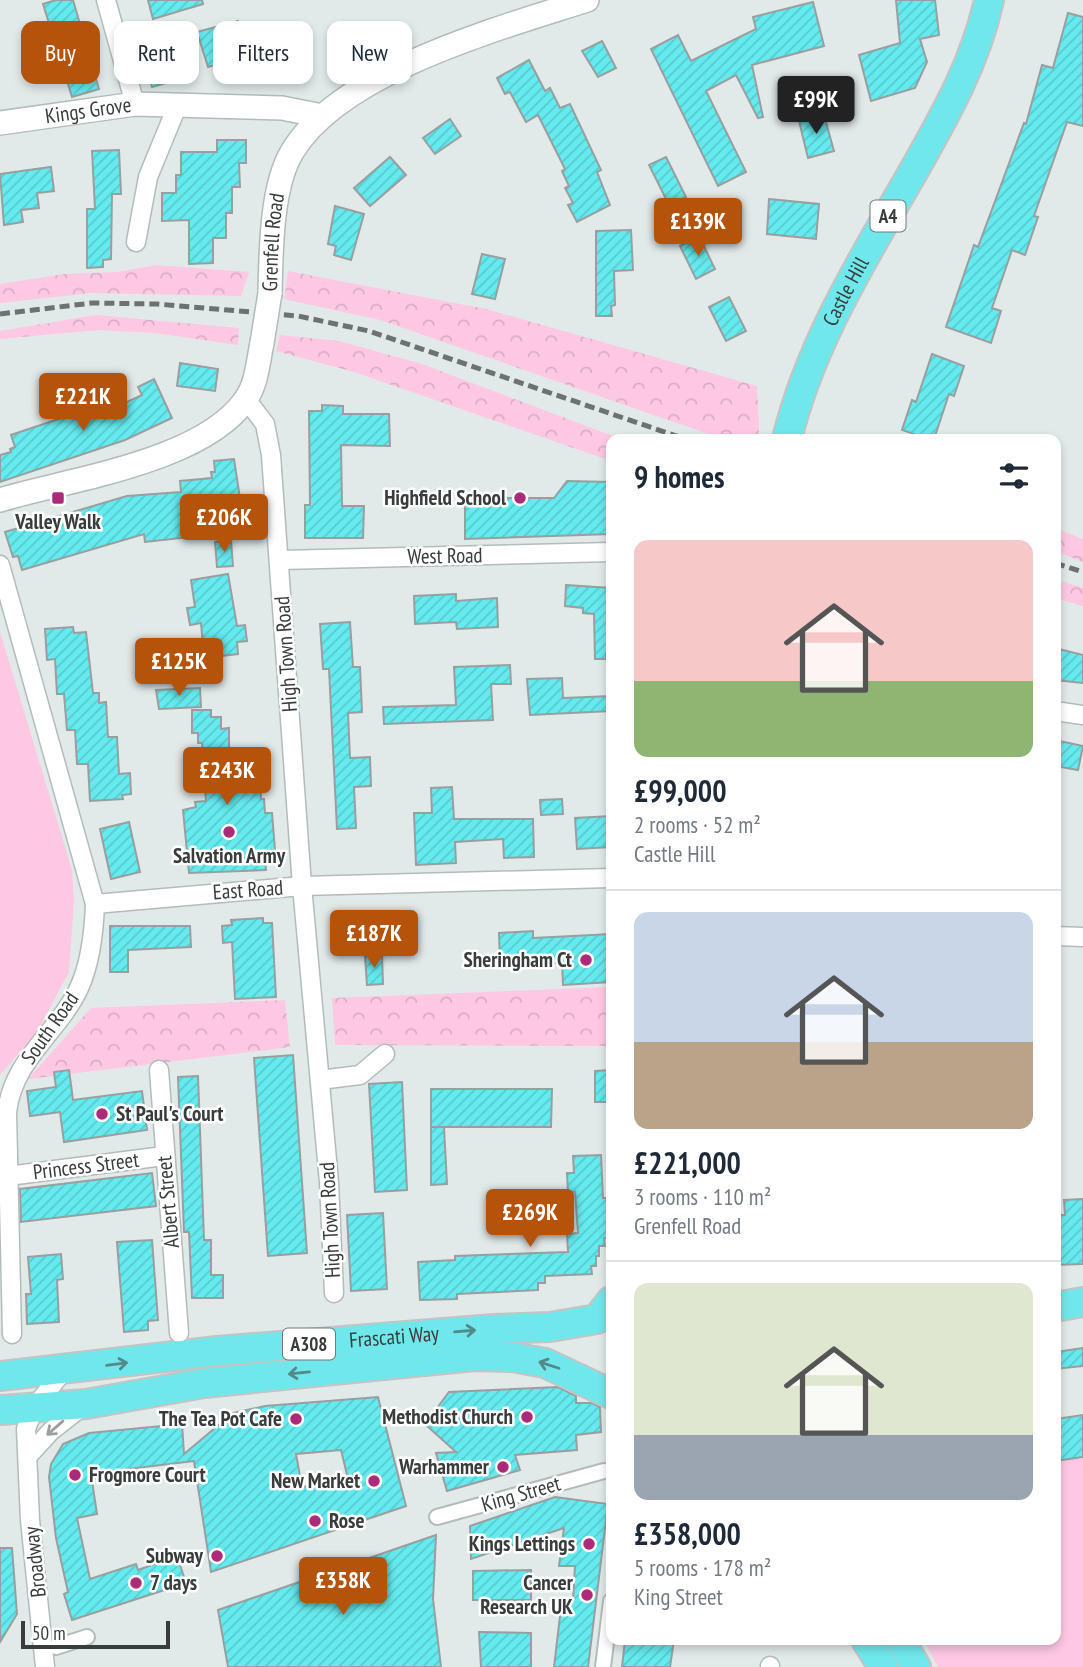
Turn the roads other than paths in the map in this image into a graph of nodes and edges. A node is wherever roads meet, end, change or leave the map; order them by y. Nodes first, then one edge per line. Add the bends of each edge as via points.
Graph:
1 (106, 0) edge
2 (587, 0) edge
3 (989, 0) edge
4 (135, 104) junction
5 (178, 104) junction
6 (322, 116) junction
7 (0, 123) edge
8 (136, 242) dead end
9 (246, 399) junction
10 (788, 434) edge
11 (0, 500) edge
12 (606, 552) edge
13 (280, 560) junction
14 (0, 565) edge
15 (1061, 712) edge
16 (1083, 715) edge
17 (606, 878) edge
18 (302, 886) junction
19 (95, 904) junction
20 (1061, 936) edge
21 (1083, 937) edge
22 (385, 1054) dead end
23 (159, 1070) dead end
24 (320, 1080) junction
25 (164, 1156) junction
26 (8, 1176) junction
27 (334, 1293) dead end
28 (1083, 1303) edge
29 (1061, 1306) edge
30 (606, 1307) edge
31 (12, 1334) dead end
32 (179, 1334) dead end
33 (64, 1370) junction
34 (0, 1376) edge
35 (606, 1392) edge
36 (86, 1404) junction
37 (14, 1411) edge
38 (28, 1456) junction
39 (604, 1471) dead end
40 (437, 1517) dead end
41 (88, 1637) dead end
42 (606, 1642) edge
43 (869, 1645) edge
44 (903, 1645) edge
45 (56, 1647) dead end
46 (45, 1667) edge
47 (603, 1667) edge
48 (883, 1667) edge
49 (916, 1667) edge

1 - 4 street
2 - 6 street, Grenfell Road via 410,63
3 - 10 main road, Castle Hill / A4 via 981,41 836,309
4 - 5 street, Kings Grove
4 - 7 street, Kings Grove
5 - 6 street, Kings Grove via 282,108
5 - 8 street via 148,177
6 - 9 street, Grenfell Road, bridge via 292,151 283,175 262,343
9 - 11 street, Grenfell Road via 222,424 179,447 124,469
9 - 13 street, High Town Road via 265,424
12 - 13 street, West Road
13 - 18 street, High Town Road
14 - 19 street, South Road
15 - 16 street
17 - 18 street, East Road
18 - 19 street, East Road
18 - 24 street, High Town Road
19 - 26 street, South Road via 93,936 79,988 10,1088
20 - 21 street
22 - 24 street via 360,1075
23 - 25 street, Albert Street
24 - 27 street, High Town Road
25 - 26 street, Princess Street
25 - 32 street, Albert Street
26 - 31 street, South Road
28 - 29 main road
33 -> 30 main road, Frascati Way / A308 via 230,1350 551,1328 597,1319
33 - 34 main road, Frascati Way / A308
33 - 37 street
35 -> 36 main road, Frascati Way / A308 via 545,1363 475,1356 204,1383
36 - 37 main road, A308
36 -> 38 street
37 - 38 street, Broadway
38 - 46 street, Broadway
39 - 40 street, King Street
41 - 45 street
42 - 47 street
43 - 48 main road
44 - 49 main road

